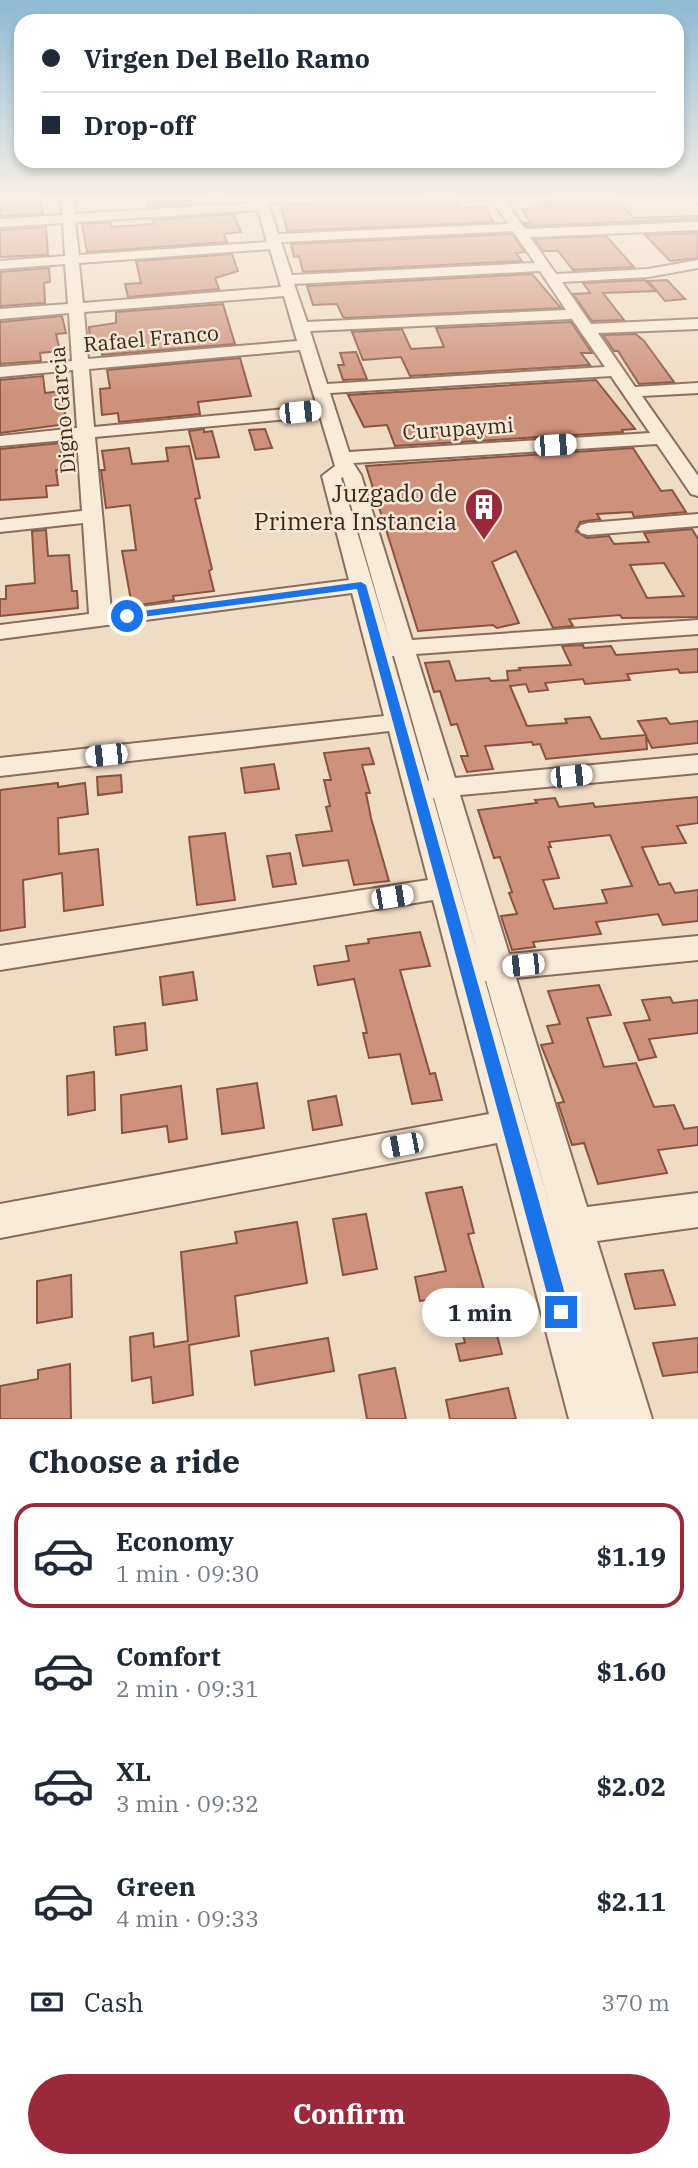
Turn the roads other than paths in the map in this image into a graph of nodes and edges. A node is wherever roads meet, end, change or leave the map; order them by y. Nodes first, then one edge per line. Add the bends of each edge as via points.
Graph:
1 (26, 263) edge
2 (72, 263) edge
3 (280, 263) edge
4 (541, 263) edge
5 (698, 264) edge
6 (0, 265) edge
7 (548, 273) junction
8 (287, 285) junction
9 (76, 308) junction
10 (0, 314) edge
11 (577, 314) junction
12 (698, 324) edge
13 (300, 327) junction
14 (587, 329) junction
15 (306, 345) junction
16 (81, 365) junction
17 (616, 371) junction
18 (0, 372) edge
19 (698, 388) edge
20 (320, 389) junction
21 (631, 392) junction
22 (326, 410) junction
23 (86, 433) junction
24 (662, 438) junction
25 (0, 441) edge
26 (343, 463) junction
27 (690, 466) edge
28 (698, 490) edge
29 (93, 516) junction
30 (698, 520) edge
31 (0, 526) edge
32 (588, 529) dead end
33 (361, 585) junction
34 (101, 619) junction
35 (698, 627) edge
36 (0, 632) edge
37 (391, 649) junction
38 (398, 722) junction
39 (698, 764) edge
40 (0, 767) edge
41 (431, 789) junction
42 (444, 888) junction
43 (698, 948) edge
44 (0, 958) edge
45 (498, 968) junction
46 (467, 970) junction
47 (509, 1125) junction
48 (698, 1210) edge
49 (0, 1221) edge
50 (556, 1229) junction
51 (590, 1419) edge
52 (631, 1419) edge

1 - 6 street
2 - 9 street, Digno Garcia
3 - 8 street
4 - 7 street
5 - 7 street via 656,272
7 - 8 street
7 - 11 street
8 - 9 street
8 - 13 street
9 - 10 street
9 - 16 street, Digno Garcia
11 - 13 street
11 - 14 street
12 - 14 street
13 - 15 street
14 - 17 street
15 - 16 street, Rafael Franco
15 - 20 street
16 - 18 street, Rafael Franco
16 - 23 street, Digno Garcia
17 - 20 street
17 - 21 street
19 - 21 street
20 - 22 street
21 - 24 street
22 - 23 street
22 - 26 street
23 - 25 street
23 - 29 street, Digno Garcia
24 - 26 street, Curupaymi
24 - 27 street
26 - 33 street via 331,476
26 - 37 street via 352,475
27 - 28 street
29 - 31 street
29 - 34 street, Digno Garcia
30 - 32 street
33 - 34 street
33 - 37 street
34 - 36 street
35 - 37 street
37 - 38 street
37 - 41 street
38 - 40 street
38 - 41 street
39 - 41 street
41 - 42 street
41 - 45 street
42 - 44 street
42 - 46 street
43 - 45 street
45 - 46 street
45 - 50 street
46 - 47 street
47 - 49 street
47 - 50 street
48 - 50 street
50 - 51 street
50 - 52 street

